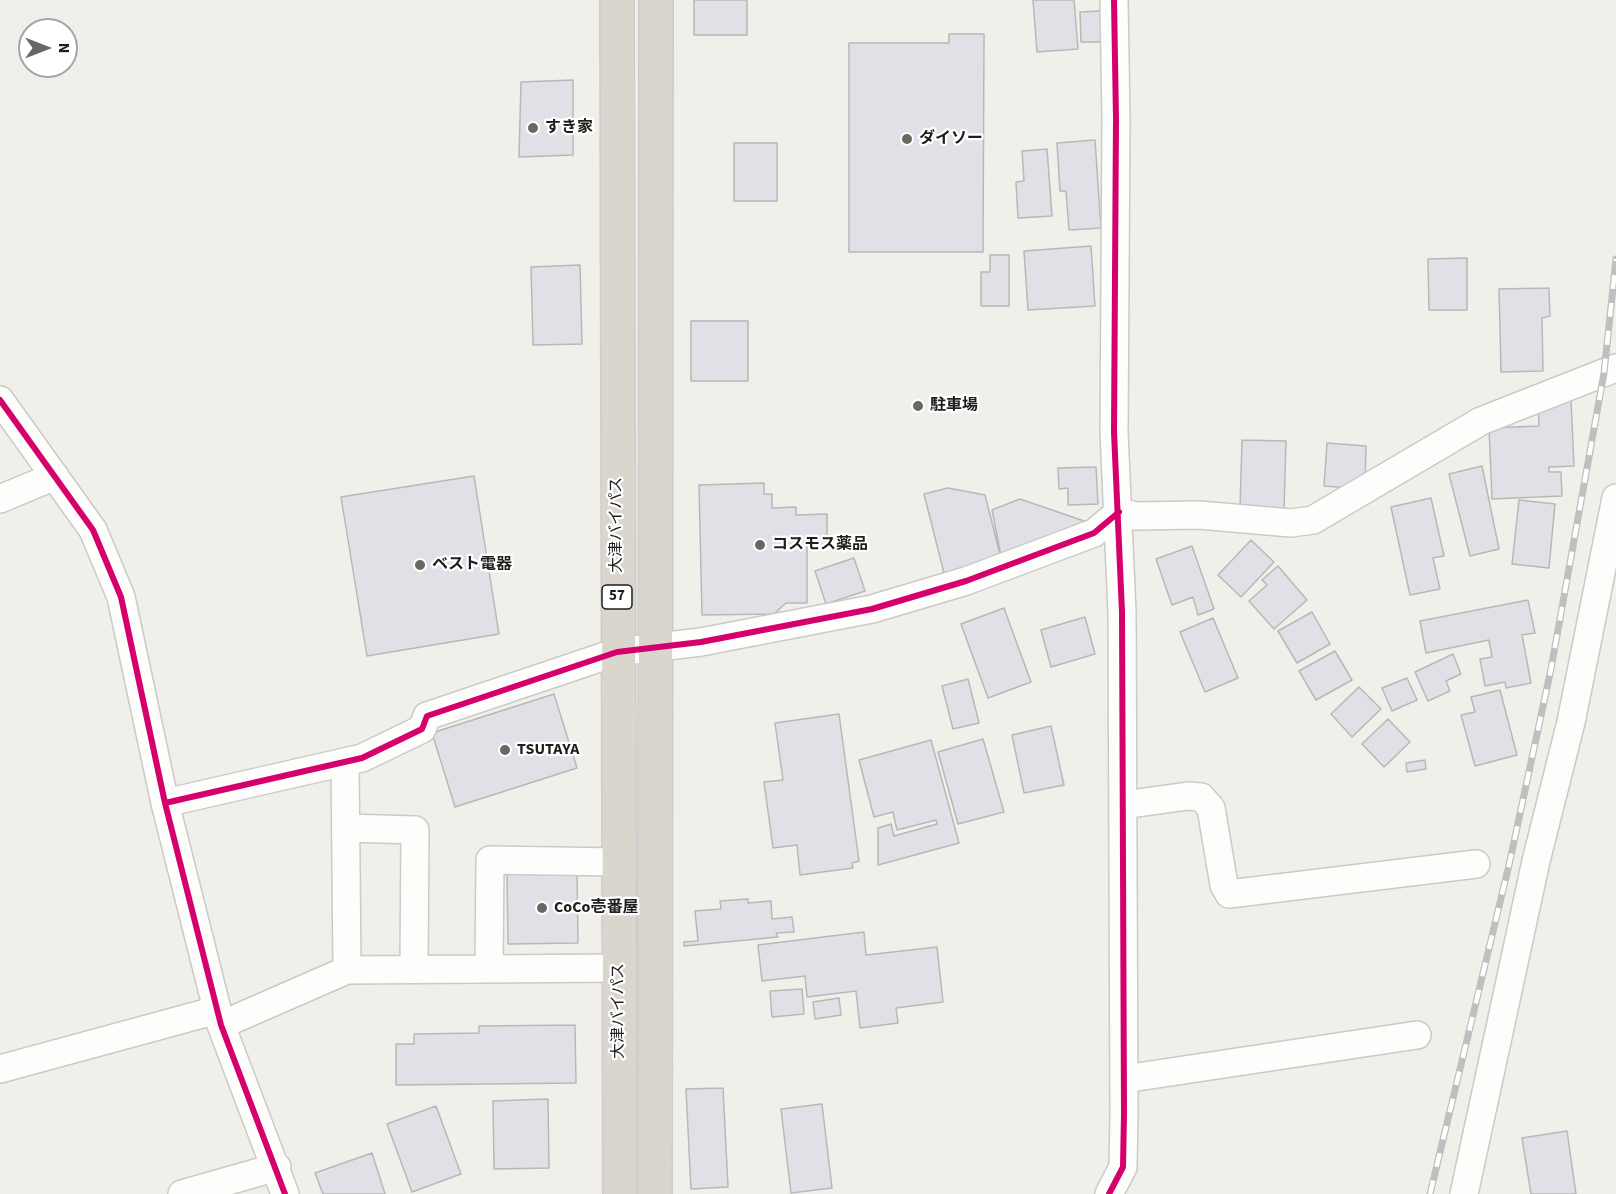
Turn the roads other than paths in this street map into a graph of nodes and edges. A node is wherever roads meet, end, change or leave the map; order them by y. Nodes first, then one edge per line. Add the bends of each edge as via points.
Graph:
1 (617, 0) edge
2 (656, 0) edge
3 (1114, 0) edge
4 (1616, 368) edge
5 (0, 400) edge
6 (55, 476) junction
7 (1616, 498) edge
8 (0, 499) edge
9 (1119, 512) junction
10 (655, 648) junction
11 (617, 652) junction
12 (345, 762) junction
13 (165, 803) junction
14 (1123, 805) junction
15 (346, 828) junction
16 (618, 862) junction
17 (1476, 864) dead end
18 (619, 968) junction
19 (414, 969) junction
20 (489, 969) junction
21 (347, 970) junction
22 (219, 1018) junction
23 (1417, 1035) dead end
24 (0, 1069) edge
25 (1124, 1079) junction
26 (277, 1167) junction
27 (182, 1194) edge
28 (285, 1194) edge
29 (620, 1194) edge
30 (655, 1194) edge
31 (1109, 1194) edge
32 (1464, 1194) edge

1 - 11 highway, 大津バイパス / 57
2 - 10 highway, 57
3 - 9 street via 1114,432
4 - 9 street via 1481,421 1313,520 1291,523 1199,514 1136,516
5 - 6 street
6 - 8 street
6 - 13 street via 93,530 121,597
7 - 32 street via 1571,722 1536,861
9 - 10 street via 1094,533 966,580 872,609
9 - 14 street
10 - 11 street
10 - 30 highway, 57
11 - 12 street via 427,716 422,729 362,758
11 - 16 highway, 大津バイパス / 57
12 - 13 street
12 - 15 street
13 - 22 street
14 - 17 street via 1201,797 1211,808 1224,885 1229,894
14 - 25 street
15 - 19 street via 415,830
15 - 21 street
16 - 18 highway, 大津バイパス / 57
16 - 20 street via 490,860
18 - 20 street
18 - 29 highway, 大津バイパス / 57
19 - 20 street
19 - 21 street
21 - 22 street
22 - 24 street
22 - 26 street
23 - 25 street
25 - 31 street via 1123,1167
26 - 27 street
26 - 28 street

